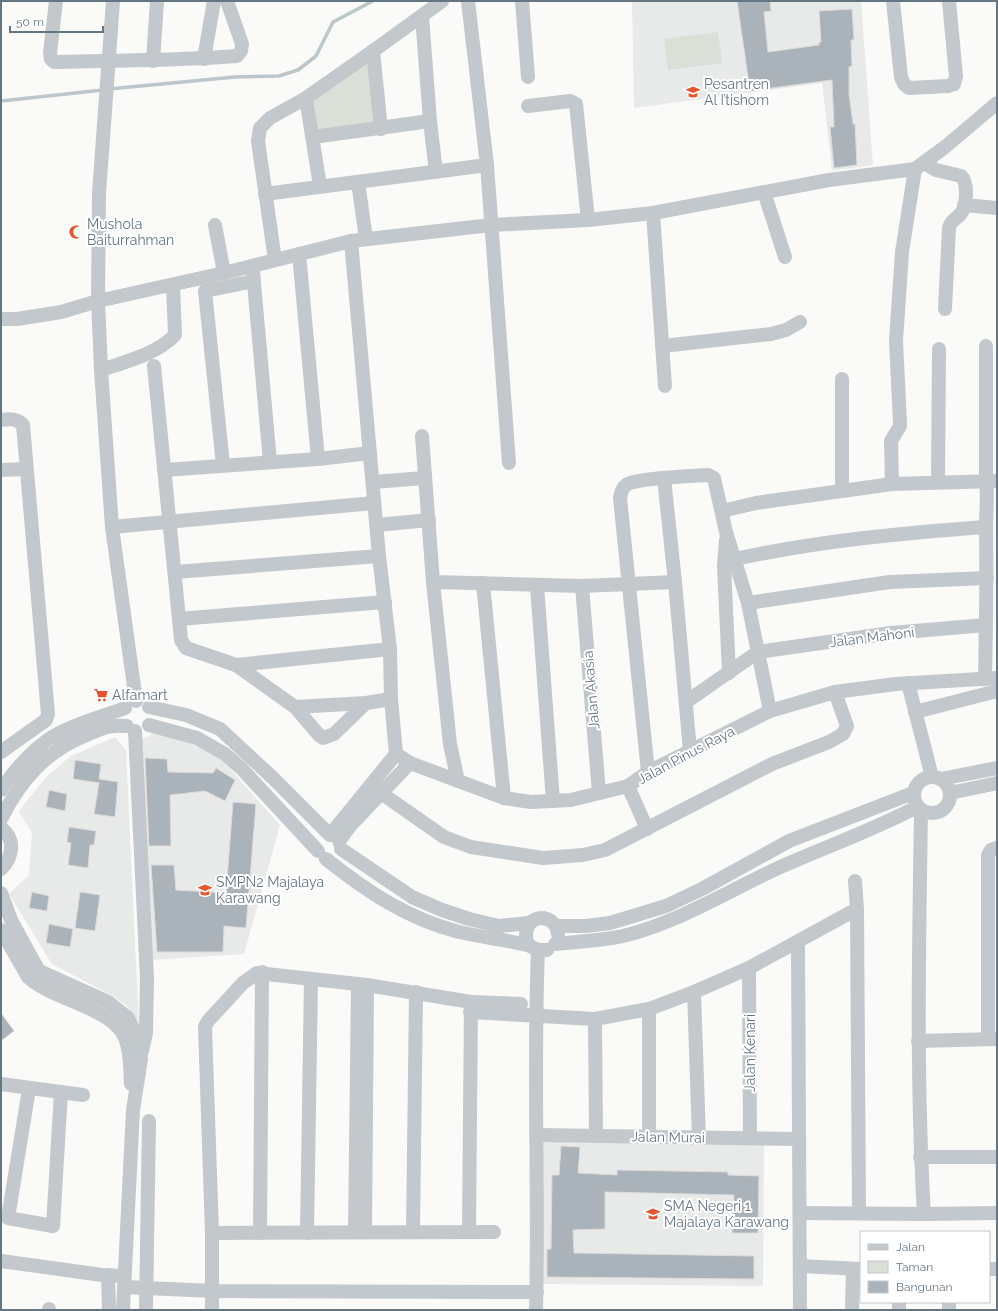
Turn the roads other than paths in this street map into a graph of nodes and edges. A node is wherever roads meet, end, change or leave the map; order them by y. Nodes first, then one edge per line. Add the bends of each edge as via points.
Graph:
1 (56, 1) edge
2 (113, 1) edge
3 (157, 1) edge
4 (214, 1) edge
5 (227, 1) edge
6 (442, 1) edge
7 (468, 1) edge
8 (522, 1) edge
9 (893, 1) edge
10 (949, 1) edge
11 (422, 16) junction
12 (373, 51) junction
13 (204, 59) junction
14 (109, 60) junction
15 (154, 61) junction
16 (528, 77) dead end
17 (306, 98) junction
18 (997, 103) edge
19 (528, 106) dead end
20 (430, 121) junction
21 (381, 128) junction
22 (313, 137) junction
23 (487, 165) junction
24 (920, 166) junction
25 (436, 172) junction
26 (358, 182) junction
27 (320, 186) junction
28 (764, 192) junction
29 (266, 194) junction
30 (964, 205) junction
31 (997, 208) edge
32 (653, 213) junction
33 (588, 220) junction
34 (215, 225) dead end
35 (491, 225) junction
36 (366, 238) junction
37 (351, 241) junction
38 (299, 254) junction
39 (785, 257) dead end
40 (275, 260) junction
41 (252, 266) junction
42 (224, 273) junction
43 (254, 280) junction
44 (173, 285) junction
45 (98, 301) junction
46 (945, 308) dead end
47 (1, 319) edge
48 (800, 322) dead end
49 (662, 346) junction
50 (986, 346) dead end
51 (939, 350) dead end
52 (154, 366) dead end
53 (100, 370) junction
54 (842, 379) dead end
55 (665, 386) dead end
56 (1, 420) edge
57 (422, 436) dead end
58 (370, 453) junction
59 (318, 459) junction
60 (270, 462) junction
61 (509, 463) dead end
62 (223, 465) junction
63 (26, 469) junction
64 (1, 470) edge
65 (164, 470) junction
66 (424, 478) junction
67 (664, 478) junction
68 (992, 481) edge
69 (373, 482) junction
70 (938, 482) junction
71 (892, 484) junction
72 (842, 490) junction
73 (993, 498) edge
74 (374, 504) junction
75 (722, 511) junction
76 (429, 520) junction
77 (170, 522) junction
78 (377, 525) junction
79 (112, 527) junction
80 (986, 527) junction
81 (726, 532) junction
82 (379, 556) junction
83 (735, 559) junction
84 (175, 572) junction
85 (987, 578) junction
86 (433, 582) junction
87 (675, 582) junction
88 (483, 583) junction
89 (629, 585) junction
90 (537, 586) junction
91 (582, 586) junction
92 (385, 602) junction
93 (748, 603) junction
94 (179, 619) junction
95 (986, 625) junction
96 (390, 649) junction
97 (758, 652) junction
98 (236, 665) junction
99 (729, 673) junction
100 (991, 679) edge
101 (908, 683) junction
102 (997, 691) edge
103 (835, 692) junction
104 (391, 699) junction
105 (686, 702) junction
106 (366, 703) junction
107 (136, 706) junction
108 (295, 707) junction
109 (770, 711) junction
110 (915, 712) junction
111 (149, 725) junction
112 (131, 728) junction
113 (690, 751) junction
114 (1, 752) edge
115 (396, 754) junction
116 (410, 763) junction
117 (997, 769) edge
118 (648, 772) junction
119 (936, 778) junction
120 (458, 780) junction
121 (997, 783) edge
122 (628, 786) junction
123 (1, 790) edge
124 (381, 793) junction
125 (599, 793) junction
126 (913, 793) junction
127 (950, 793) junction
128 (504, 798) junction
129 (553, 801) junction
130 (919, 809) junction
131 (1, 818) edge
132 (1, 828) edge
133 (647, 829) junction
134 (337, 842) junction
135 (997, 848) edge
136 (322, 855) junction
137 (1, 869) edge
138 (855, 881) dead end
139 (1, 893) edge
140 (666, 906) junction
141 (857, 909) junction
142 (672, 919) junction
143 (529, 923) junction
144 (556, 926) junction
145 (1, 930) edge
146 (798, 942) junction
147 (541, 947) junction
148 (749, 968) junction
149 (262, 972) junction
150 (311, 979) junction
151 (362, 984) junction
152 (416, 992) junction
153 (694, 992) junction
154 (471, 1007) junction
155 (649, 1009) junction
156 (535, 1010) junction
157 (595, 1019) junction
158 (993, 1039) edge
159 (918, 1041) junction
160 (141, 1059) junction
161 (1, 1084) edge
162 (29, 1089) junction
163 (61, 1092) junction
164 (83, 1095) dead end
165 (132, 1110) junction
166 (149, 1121) dead end
167 (537, 1135) junction
168 (596, 1136) junction
169 (649, 1137) junction
170 (699, 1138) junction
171 (750, 1138) junction
172 (799, 1139) junction
173 (920, 1157) junction
174 (997, 1157) edge
175 (800, 1212) junction
176 (997, 1212) edge
177 (859, 1213) junction
178 (924, 1214) junction
179 (360, 1232) junction
180 (413, 1232) junction
181 (469, 1232) junction
182 (494, 1232) dead end
183 (212, 1233) junction
184 (260, 1233) junction
185 (307, 1233) junction
186 (1, 1261) edge
187 (801, 1266) junction
188 (857, 1269) edge
189 (108, 1275) junction
190 (124, 1281) junction
191 (147, 1289) junction
192 (213, 1290) junction
193 (537, 1292) junction
194 (110, 1310) edge
195 (123, 1310) edge
196 (146, 1310) edge
197 (212, 1310) edge
198 (536, 1310) edge
199 (800, 1310) edge
200 (852, 1310) edge

1 - 14 street via 51,59 54,62
2 - 14 street
3 - 15 street
4 - 13 street
5 - 13 street via 242,44 241,51 237,56
6 - 11 street
7 - 23 street
8 - 16 street
9 - 10 street via 901,77 909,88 954,84 956,76
11 - 12 street
11 - 20 street
12 - 17 street
12 - 21 street
13 - 15 street
14 - 15 street
14 - 45 street via 99,193
17 - 22 street
17 - 29 street via 270,118 260,128 258,136
18 - 24 street
19 - 33 street via 570,100 576,104
20 - 21 street
20 - 25 street
21 - 22 street
22 - 27 street
23 - 25 street
23 - 35 street
24 - 28 street
24 - 30 street via 963,178 966,188
24 - 71 street via 902,252 896,341 900,426 891,441
25 - 26 street
26 - 27 street
26 - 36 street
27 - 29 street
28 - 32 street
28 - 39 street
29 - 40 street
30 - 31 street
30 - 46 street via 962,213 952,220 949,228
32 - 33 street
32 - 49 street
33 - 35 street
34 - 42 street
35 - 36 street
35 - 61 street
36 - 37 street
37 - 38 street
37 - 58 street
38 - 40 street
38 - 59 street
40 - 41 street
41 - 42 street
41 - 43 street
42 - 44 street
43 - 60 street
43 - 62 street via 205,291
44 - 45 street
44 - 53 street via 175,334 169,342 131,360
45 - 47 street via 60,312
45 - 53 street
48 - 49 street via 786,330 770,334
49 - 55 street
50 - 68 street
51 - 70 street
52 - 65 street
53 - 79 street
54 - 72 street
56 - 63 street via 19,420 23,425
57 - 66 street
58 - 59 street
58 - 69 street
59 - 60 street
60 - 62 street
62 - 65 street
63 - 64 street
63 - 114 street via 48,714 46,720
65 - 77 street
66 - 69 street
66 - 76 street
67 - 75 street via 708,475 714,478
67 - 87 street
67 - 89 street via 627,484 622,490 620,498
68 - 70 street
68 - 73 street
69 - 74 street
70 - 71 street
71 - 72 street
72 - 75 street via 756,503
73 - 80 street
74 - 77 street
74 - 78 street
75 - 81 street
76 - 78 street
76 - 86 street
77 - 79 street
77 - 84 street
78 - 82 street
79 - 107 street
80 - 83 street via 872,537
80 - 85 street
81 - 83 street
81 - 99 street via 724,566
82 - 84 street
82 - 92 street
83 - 93 street
84 - 94 street
85 - 93 street via 890,582
85 - 95 street
86 - 88 street
86 - 120 street via 450,744
87 - 89 street
87 - 105 street
88 - 90 street
88 - 128 street
89 - 91 street
89 - 118 street
90 - 91 street
90 - 129 street
91 - 125 street, Jalan Akasia
92 - 94 street
92 - 96 street
93 - 97 street
94 - 98 street via 181,640 186,648
95 - 97 street, Jalan Mahoni via 892,633
95 - 100 street
96 - 98 street
96 - 104 street
97 - 99 street
97 - 109 street
98 - 108 street
99 - 105 street
100 - 101 street, Jalan Pinus Raya
101 - 103 street, Jalan Pinus Raya
101 - 110 street
102 - 110 street
103 - 109 street, Jalan Pinus Raya
103 - 133 street via 847,726 843,734 772,764
104 - 106 street
104 - 115 street
105 - 113 street
106 - 108 street
106 - 108 street via 334,734 326,738 319,735
107 - 111 street via 152,716
107 - 112 street via 123,717
107 - 123 street via 74,726 46,741 20,764
107 - 134 street via 186,714 220,729
109 - 113 street, Jalan Pinus Raya
110 - 119 street
111 - 112 street via 145,728
111 - 136 street via 196,738 225,754
112 - 131 street via 111,725 72,740 57,749 20,786
112 - 160 street via 147,978 146,1033
113 - 118 street, Jalan Pinus Raya
115 - 116 street, Jalan Pinus Raya
115 - 134 street
116 - 120 street, Jalan Pinus Raya
116 - 124 street
117 - 119 street
118 - 122 street, Jalan Pinus Raya
119 - 126 street via 924,778
119 - 127 street via 947,785
120 - 128 street, Jalan Pinus Raya
121 - 127 street
122 - 125 street, Jalan Pinus Raya
122 - 133 street
124 - 133 street via 444,838 506,853 543,858 584,855 605,850
124 - 134 street
125 - 129 street, Jalan Pinus Raya
126 - 130 street
126 - 140 street via 789,841
127 - 130 street via 945,808 937,813 929,814
128 - 129 street, Jalan Pinus Raya via 531,802
130 - 142 street via 776,869 700,908
130 - 159 street
132 - 137 street via 12,846 9,859
134 - 136 street via 338,856
134 - 136 street via 320,840
134 - 143 street via 412,898 442,910 499,926
135 - 158 street via 991,850 988,855
136 - 147 street via 354,882 397,909 459,932
138 - 141 street
139 - 160 street via 11,920 39,971 108,1002 128,1018 137,1038
140 - 142 street
140 - 144 street via 610,923
141 - 146 street
141 - 177 street
142 - 147 street via 628,935
143 - 144 street via 540,918
143 - 147 street via 526,937
144 - 147 street via 558,938
145 - 165 street via 34,982 110,1019 125,1037 130,1063
146 - 148 street
146 - 172 street
147 - 156 street via 543,989
148 - 153 street
148 - 171 street, Jalan Kenari
149 - 150 street
149 - 183 street via 243,983 205,1027
149 - 184 street
150 - 151 street
150 - 185 street
151 - 152 street
151 - 179 street
152 - 154 street
152 - 180 street
153 - 155 street
153 - 170 street
154 - 156 street
154 - 181 street
155 - 157 street
155 - 169 street
156 - 157 street
156 - 167 street
157 - 168 street
158 - 159 street
159 - 173 street
160 - 165 street
161 - 162 street
162 - 163 street
162 - 163 street via 8,1218 54,1226
163 - 164 street
165 - 190 street
166 - 191 street
167 - 168 street, Jalan Murai
167 - 193 street
168 - 169 street, Jalan Murai
169 - 170 street, Jalan Murai
170 - 171 street, Jalan Murai
171 - 172 street, Jalan Murai
172 - 175 street
173 - 174 street
173 - 178 street
175 - 177 street
175 - 187 street
176 - 178 street
177 - 178 street
179 - 180 street
179 - 185 street
180 - 181 street
181 - 182 street
183 - 184 street
183 - 192 street
184 - 185 street
186 - 189 street
187 - 188 street
187 - 199 street
188 - 200 street
189 - 190 street
189 - 194 street
190 - 191 street
190 - 195 street
191 - 192 street
191 - 196 street
192 - 193 street
192 - 197 street
193 - 198 street

